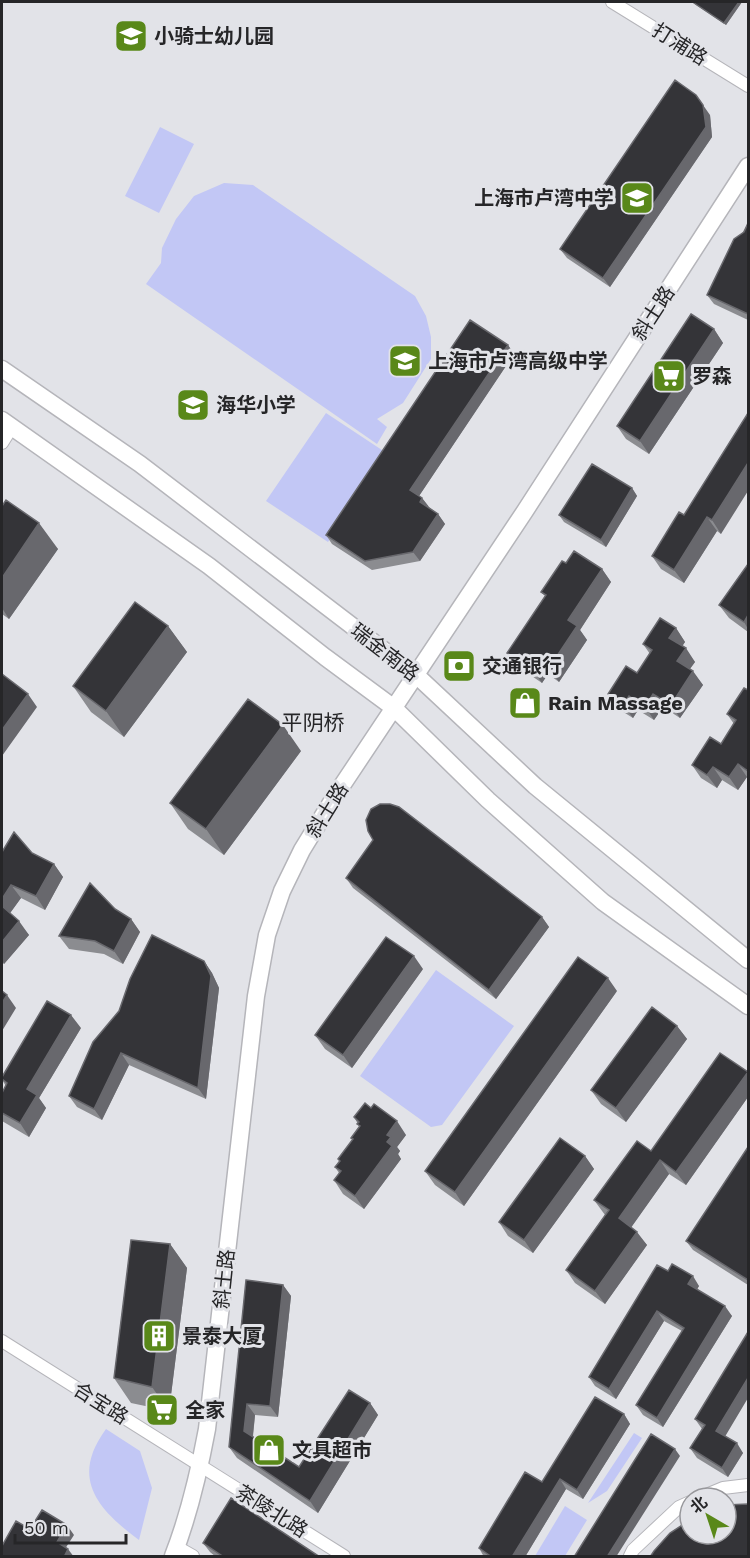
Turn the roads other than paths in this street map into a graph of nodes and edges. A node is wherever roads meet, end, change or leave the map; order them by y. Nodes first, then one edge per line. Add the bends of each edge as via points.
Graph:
1 (612, 2) edge
2 (748, 87) edge
3 (748, 166) edge
4 (2, 369) edge
5 (7, 424) edge
6 (2, 443) edge
7 (415, 674) junction
8 (394, 708) junction
9 (748, 960) edge
10 (748, 1006) edge
11 (2, 1341) edge
12 (200, 1465) junction
13 (678, 1508) edge
14 (175, 1552) edge
15 (193, 1557) edge
16 (344, 1557) edge
17 (630, 1557) edge

1 - 2 street, 打浦路
3 - 7 main road, 斜土路
4 - 7 main road, 瑞金南路 via 141,464
5 - 6 street
5 - 8 main road, 瑞金南路 via 209,566
7 - 8 main road, 斜土路
7 - 9 main road, 瑞金南路 via 535,786
8 - 10 main road, 瑞金南路 via 488,800 603,902
8 - 12 main road, 斜土路 via 302,850 267,935 255,996
11 - 12 street, 合宝路
12 - 14 main road, 斜土路
12 - 16 street, 茶陵北路
13 - 17 street
14 - 15 street

